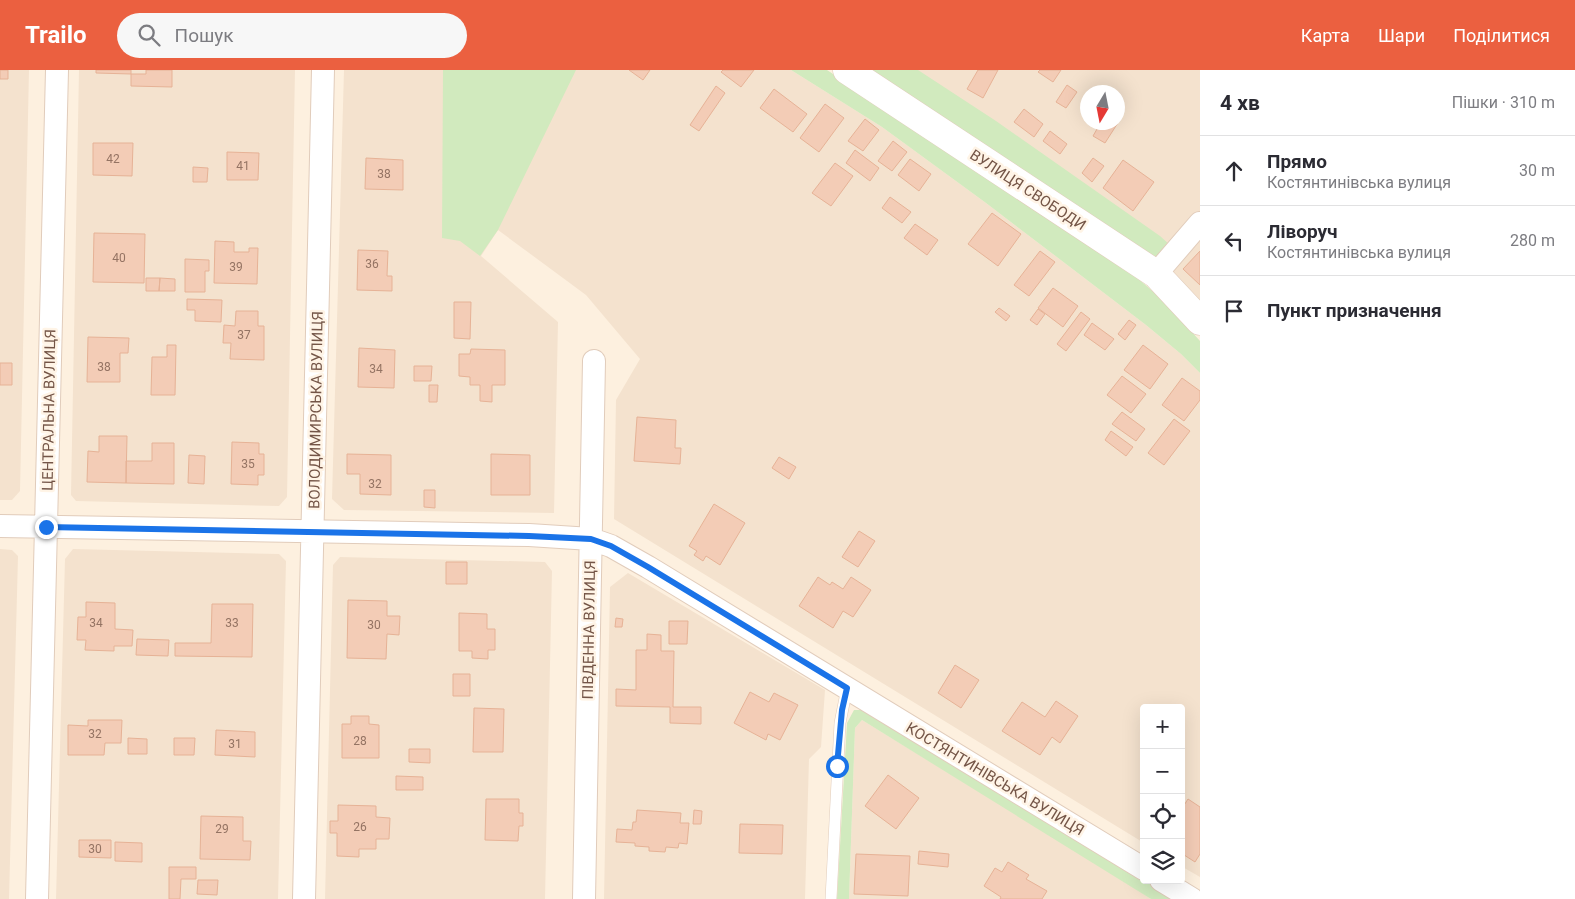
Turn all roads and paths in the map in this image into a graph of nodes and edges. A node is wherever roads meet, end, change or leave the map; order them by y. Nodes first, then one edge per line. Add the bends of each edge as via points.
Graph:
1 (57, 70) edge
2 (324, 70) edge
3 (847, 70) edge
4 (1200, 223) edge
5 (1156, 274) junction
6 (1200, 321) edge
7 (594, 361) dead end
8 (0, 526) edge
9 (46, 527) junction
10 (313, 533) junction
11 (591, 539) junction
12 (847, 688) junction
13 (1140, 867) edge
14 (1168, 884) edge
15 (37, 899) edge
16 (304, 899) edge
17 (584, 899) edge
18 (831, 899) edge
19 (1192, 899) edge

1 - 9 street, ЦЕНТРАЛЬНА ВУЛИЦЯ
2 - 10 street, ВОЛОДИМИРСЬКА ВУЛИЦЯ
3 - 5 street, ВУЛИЦЯ СВОБОДИ
4 - 5 street
5 - 6 street, ВУЛИЦЯ СВОБОДИ
7 - 11 street, ПІВДЕННА ВУЛИЦЯ
8 - 9 street, КОСТЯНТИНІВСЬКА ВУЛИЦЯ
9 - 10 street, КОСТЯНТИНІВСЬКА ВУЛИЦЯ
9 - 15 street, ЦЕНТРАЛЬНА ВУЛИЦЯ
10 - 11 street, КОСТЯНТИНІВСЬКА ВУЛИЦЯ
10 - 16 street, ВОЛОДИМИРСЬКА ВУЛИЦЯ
11 - 12 street, КОСТЯНТИНІВСЬКА ВУЛИЦЯ via 611,546 648,567
11 - 17 street, ПІВДЕННА ВУЛИЦЯ
12 - 13 street, КОСТЯНТИНІВСЬКА ВУЛИЦЯ
12 - 18 lane via 839,740
14 - 19 street

